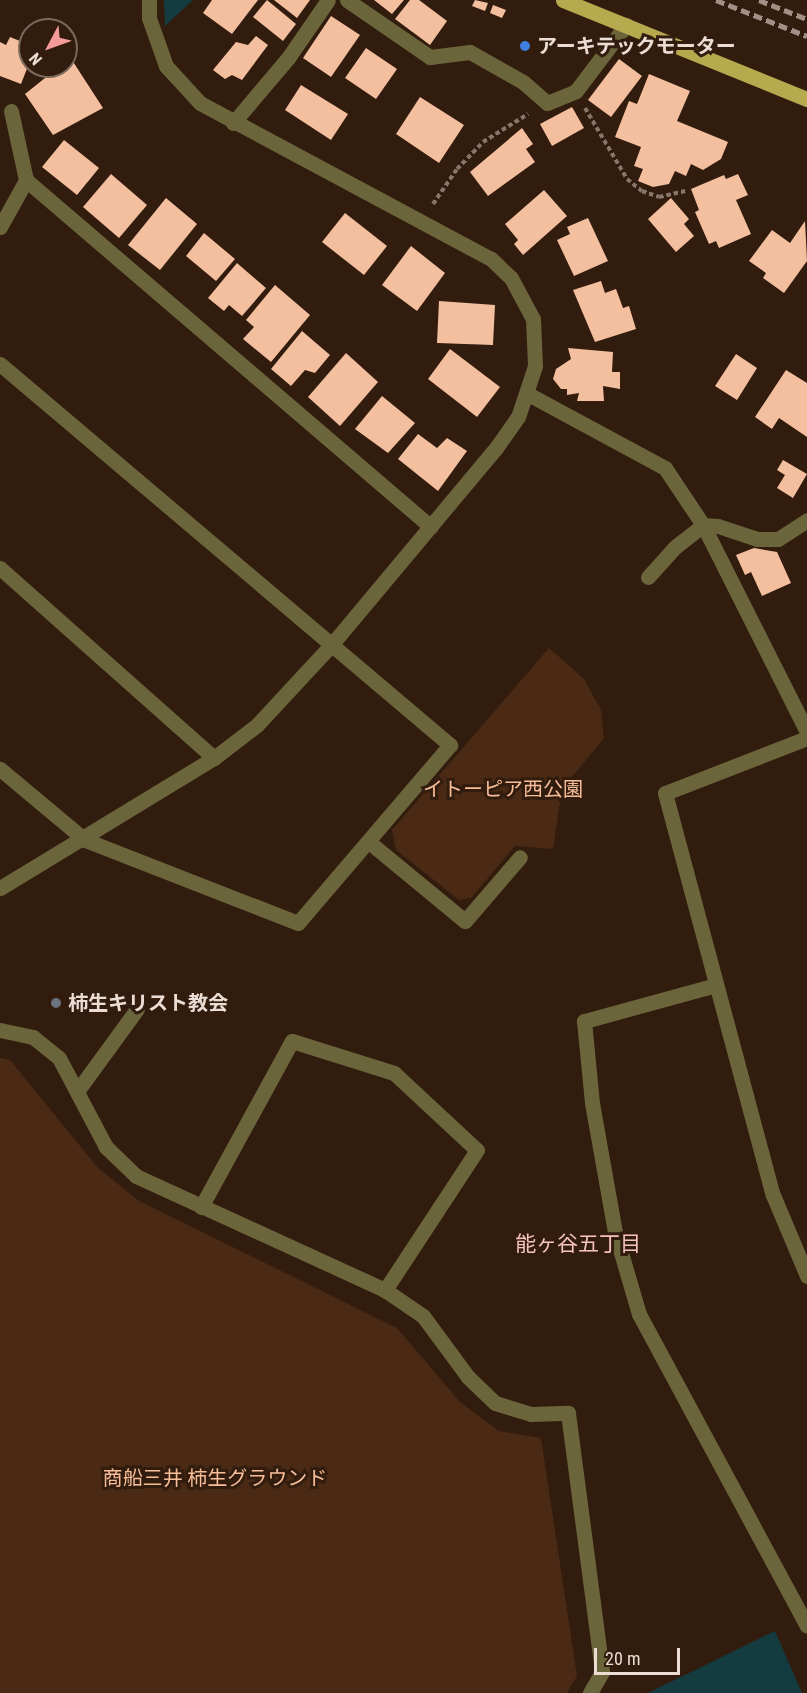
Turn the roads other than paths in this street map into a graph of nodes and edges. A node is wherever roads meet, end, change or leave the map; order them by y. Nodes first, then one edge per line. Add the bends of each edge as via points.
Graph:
1 (149, 0) edge
2 (328, 0) edge
3 (347, 0) edge
4 (563, 0) edge
5 (626, 25) junction
6 (807, 99) edge
7 (11, 111) dead end
8 (233, 123) junction
9 (26, 180) junction
10 (0, 227) edge
11 (0, 364) edge
12 (528, 394) junction
13 (807, 520) edge
14 (703, 525) junction
15 (430, 527) junction
16 (0, 568) edge
17 (648, 577) dead end
18 (332, 644) junction
19 (807, 732) edge
20 (807, 738) edge
21 (214, 758) junction
22 (0, 769) edge
23 (85, 840) junction
24 (369, 842) junction
25 (520, 857) dead end
26 (0, 888) edge
27 (716, 985) junction
28 (137, 1009) dead end
29 (0, 1030) edge
30 (78, 1090) junction
31 (201, 1207) junction
32 (807, 1276) edge
33 (385, 1290) junction
34 (806, 1622) edge
35 (590, 1693) edge

1 - 8 street via 153,34 166,66 200,103
2 - 8 street via 288,58
3 - 5 street via 430,57 470,52 523,82 547,103 576,91
4 - 5 main road
5 - 6 main road
7 - 9 street
8 - 12 street via 491,259 511,278 532,319 536,341
9 - 10 street
9 - 15 street
11 - 18 street
12 - 14 street via 665,468
12 - 15 street via 496,448
13 - 14 street via 778,539 757,539
14 - 17 street via 675,547
14 - 19 street
15 - 18 street
16 - 21 street
18 - 21 street via 257,725
18 - 24 street via 450,745
20 - 27 street via 664,793
21 - 23 street
22 - 23 street
23 - 24 street via 298,923
23 - 26 street
24 - 25 street via 465,921
27 - 32 street via 773,1195
27 - 34 street via 584,1021 592,1103 615,1232 639,1314
28 - 30 street
29 - 30 street via 33,1037 59,1058
30 - 31 street via 106,1147 136,1176
31 - 33 street
31 - 33 street via 292,1041 394,1073 477,1150
33 - 35 street via 423,1316 468,1377 495,1403 531,1414 568,1413 602,1672

